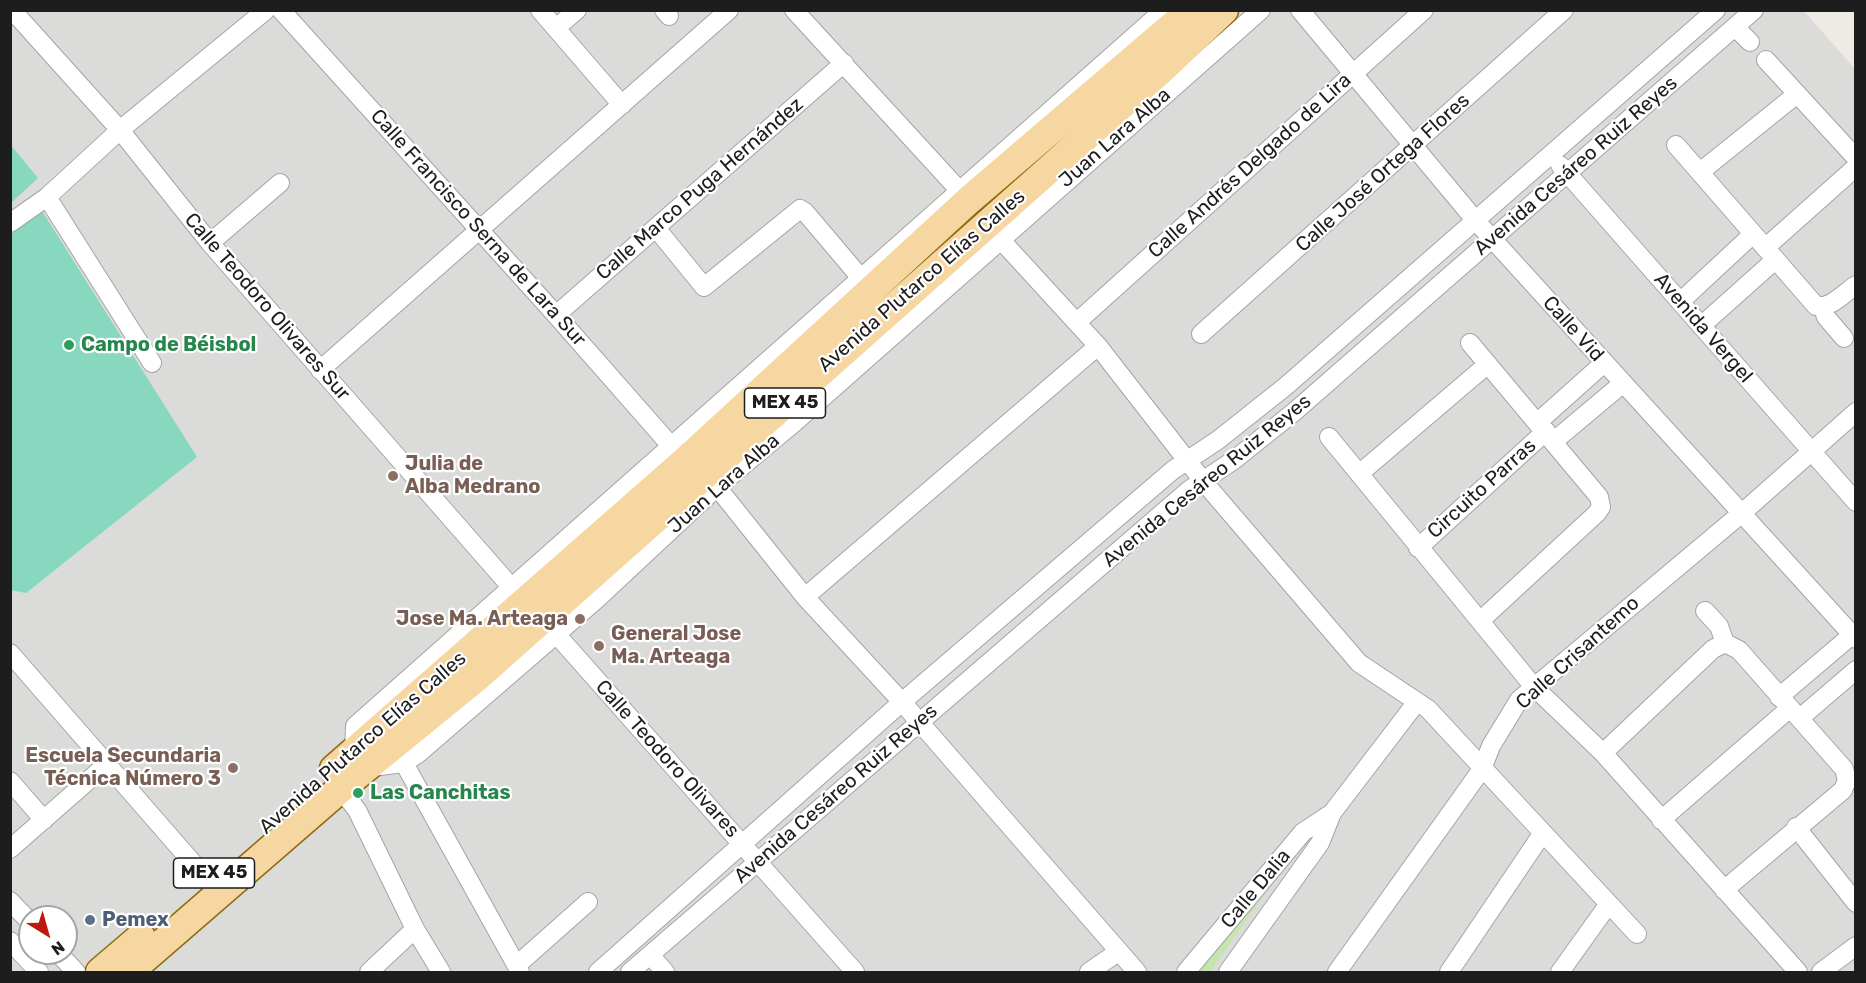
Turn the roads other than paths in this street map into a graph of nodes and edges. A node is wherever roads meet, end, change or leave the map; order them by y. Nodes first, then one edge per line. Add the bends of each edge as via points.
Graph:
1 (12, 10) edge
2 (266, 10) edge
3 (281, 10) edge
4 (540, 10) edge
5 (577, 10) edge
6 (729, 10) edge
7 (794, 10) edge
8 (1164, 10) edge
9 (1191, 10) edge
10 (1224, 10) edge
11 (1260, 10) edge
12 (1300, 10) edge
13 (1424, 10) edge
14 (1564, 10) edge
15 (1716, 10) edge
16 (1754, 10) edge
17 (1735, 27) junction
18 (556, 28) junction
19 (1750, 42) dead end
20 (1150, 44) junction
21 (1117, 52) junction
22 (1766, 60) dead end
23 (844, 63) junction
24 (1161, 70) junction
25 (1352, 75) junction
26 (1797, 94) junction
27 (1161, 98) junction
28 (622, 105) junction
29 (120, 130) junction
30 (1676, 145) dead end
31 (1414, 147) junction
32 (1551, 155) junction
33 (1856, 158) edge
34 (1856, 167) edge
35 (1700, 172) junction
36 (1568, 174) junction
37 (279, 183) dead end
38 (959, 190) junction
39 (47, 197) junction
40 (1476, 221) junction
41 (10, 223) edge
42 (656, 228) junction
43 (480, 229) junction
44 (1753, 234) junction
45 (1000, 239) junction
46 (1492, 239) junction
47 (210, 243) junction
48 (1770, 254) junction
49 (866, 280) junction
50 (1856, 285) edge
51 (1680, 302) junction
52 (908, 307) junction
53 (1823, 308) junction
54 (556, 315) junction
55 (1077, 322) junction
56 (1701, 326) junction
57 (1201, 334) dead end
58 (1844, 338) dead end
59 (1470, 342) dead end
60 (1098, 346) junction
61 (767, 362) junction
62 (152, 363) dead end
63 (1604, 363) junction
64 (1488, 364) junction
65 (320, 370) junction
66 (1622, 384) junction
67 (778, 407) junction
68 (1856, 412) edge
69 (1546, 432) junction
70 (1329, 437) dead end
71 (672, 447) junction
72 (1811, 452) junction
73 (1187, 460) junction
74 (1359, 474) junction
75 (1203, 481) junction
76 (717, 487) junction
77 (1856, 502) edge
78 (1742, 513) junction
79 (1418, 548) junction
80 (805, 597) junction
81 (534, 611) junction
82 (1705, 611) dead end
83 (1480, 621) junction
84 (1854, 637) edge
85 (1725, 643) junction
86 (10, 653) edge
87 (1856, 670) edge
88 (1534, 687) junction
89 (902, 702) junction
90 (1416, 703) junction
91 (1790, 707) junction
92 (918, 722) junction
93 (1603, 753) junction
94 (360, 760) junction
95 (404, 763) junction
96 (106, 765) junction
97 (1482, 769) junction
98 (334, 781) junction
99 (10, 782) edge
100 (1332, 813) junction
101 (44, 819) junction
102 (1661, 820) junction
103 (1796, 827) junction
104 (1542, 834) junction
105 (744, 844) junction
106 (10, 849) edge
107 (758, 860) junction
108 (212, 886) junction
109 (1724, 890) junction
110 (588, 902) dead end
111 (1856, 903) edge
112 (1608, 905) junction
113 (416, 929) junction
114 (1637, 934) dead end
115 (10, 940) edge
116 (1856, 946) edge
117 (1118, 952) junction
118 (651, 956) junction
119 (518, 969) edge
120 (39, 972) edge
121 (100, 972) edge
122 (129, 972) edge
123 (369, 972) edge
124 (441, 972) edge
125 (598, 972) edge
126 (630, 972) edge
127 (664, 972) edge
128 (855, 972) edge
129 (1089, 972) edge
130 (1137, 972) edge
131 (1186, 972) edge
132 (1228, 972) edge
133 (1337, 972) edge
134 (1449, 972) edge
135 (1560, 972) edge
136 (1798, 972) edge
137 (1821, 972) edge

1 - 29 street, Calle Teodoro Olivares Sur
2 - 29 street
3 - 43 street, Calle Francisco Serna de Lara Sur
4 - 18 street
5 - 18 street
6 - 28 street
7 - 23 street
8 - 21 street
9 - 20 main road, Avenida Plutarco Elías Calles / MEX 45
10 - 24 main road, Avenida Plutarco Elías Calles / MEX 45
11 - 27 street, Juan Lara Alba
12 - 25 street, Calle Vid
13 - 25 street, Calle Andrés Delgado de Lira
14 - 31 street, Calle José Ortega Flores
15 - 32 street, Avenida Cesáreo Ruiz Reyes
16 - 17 street, Avenida Cesáreo Ruiz Reyes
17 - 19 street
17 - 36 street, Avenida Cesáreo Ruiz Reyes
18 - 28 street
20 - 21 main road
20 - 49 main road, Avenida Plutarco Elías Calles / MEX 45
21 - 38 street
22 - 26 street
23 - 38 street
23 - 42 street, Calle Marco Puga Hernández
24 - 27 main road
24 - 52 main road, Avenida Plutarco Elías Calles / MEX 45
25 - 31 street, Calle Vid
25 - 55 street, Calle Andrés Delgado de Lira
26 - 33 street
26 - 35 street
27 - 45 street, Juan Lara Alba
28 - 43 street
29 - 39 street
29 - 47 street, Calle Teodoro Olivares Sur
30 - 35 street
31 - 40 street, Calle Vid
31 - 57 street, Calle José Ortega Flores
32 - 36 street, Avenida Vergel
32 - 40 street, Avenida Cesáreo Ruiz Reyes
34 - 48 street
35 - 44 street
36 - 46 street, Avenida Cesáreo Ruiz Reyes
36 - 51 street, Avenida Vergel
37 - 47 street
38 - 49 street
39 - 41 street
39 - 62 street
40 - 46 street, Calle Vid
40 - 73 street, Avenida Cesáreo Ruiz Reyes via 1286,386
42 - 49 street via 704,287 800,209
42 - 54 street, Calle Marco Puga Hernández
43 - 54 street, Calle Francisco Serna de Lara Sur
43 - 65 street
44 - 48 street
44 - 51 street
45 - 52 street, Juan Lara Alba
45 - 55 street
46 - 63 street, Calle Vid
46 - 75 street, Avenida Cesáreo Ruiz Reyes via 1294,412
47 - 65 street, Calle Teodoro Olivares Sur
48 - 53 street via 1816,306
48 - 56 street
49 - 61 street
49 - 67 main road, Avenida Plutarco Elías Calles / MEX 45
50 - 53 street
51 - 56 street, Avenida Vergel
52 - 67 main road, Avenida Plutarco Elías Calles / MEX 45
53 - 58 street
54 - 71 street, Calle Francisco Serna de Lara Sur
55 - 60 street
56 - 72 street, Avenida Vergel
59 - 64 street, Circuito Parras
60 - 73 street
60 - 80 street
61 - 67 main road
61 - 71 street
63 - 66 street, Calle Vid
63 - 69 street, Circuito Parras
64 - 69 street, Circuito Parras
64 - 74 street
65 - 81 street, Calle Teodoro Olivares Sur
66 - 69 street, Circuito Parras
66 - 78 street, Calle Vid
67 - 76 street, Juan Lara Alba
67 - 81 main road, Avenida Plutarco Elías Calles / MEX 45
68 - 72 street, Calle Crisantemo
69 - 79 street, Circuito Parras
69 - 83 street, Circuito Parras via 1599,497 1599,510
70 - 74 street, Circuito Parras
71 - 81 street
72 - 77 street, Avenida Vergel
72 - 78 street, Calle Crisantemo
73 - 75 street
73 - 89 street, Avenida Cesáreo Ruiz Reyes
74 - 79 street, Circuito Parras
75 - 90 street via 1359,663
75 - 92 street, Avenida Cesáreo Ruiz Reyes
76 - 80 street
76 - 81 street, Juan Lara Alba
78 - 84 street, Calle Vid
78 - 88 street, Calle Crisantemo
79 - 83 street, Circuito Parras
80 - 89 street
81 - 94 main road, Avenida Plutarco Elías Calles / MEX 45 via 415,729
81 - 94 street via 355,726
81 - 95 street, Juan Lara Alba
81 - 105 street, Calle Teodoro Olivares
82 - 85 street via 1719,626
83 - 88 street, Circuito Parras
84 - 91 street
85 - 91 street via 1739,650
85 - 93 street via 1713,649
86 - 96 street
87 - 91 street
88 - 93 street, Circuito Parras
88 - 97 street, Calle Crisantemo via 1519,700
89 - 92 street
89 - 105 street, Avenida Cesáreo Ruiz Reyes
90 - 97 street via 1428,709
90 - 100 street, Calle Dalia
91 - 102 street
91 - 103 street via 1844,769 1847,780 1843,790
92 - 107 street, Avenida Cesáreo Ruiz Reyes
92 - 117 street
93 - 102 street, Circuito Parras
94 - 95 street
94 - 98 main road, Avenida Plutarco Elías Calles / MEX 45
95 - 119 street
96 - 101 street
96 - 108 street
97 - 104 street
97 - 133 street, Calle Crisantemo
98 - 108 main road, Avenida Plutarco Elías Calles / MEX 45
98 - 113 street via 357,810
99 - 101 street
100 - 131 street, Calle Dalia via 1304,832
100 - 132 street, Calle Dalia via 1320,843
101 - 106 street
102 - 109 street, Circuito Parras
103 - 109 street
103 - 111 street
104 - 112 street
104 - 134 street
105 - 107 street, Calle Teodoro Olivares
105 - 125 street, Avenida Cesáreo Ruiz Reyes
107 - 118 street, Avenida Cesáreo Ruiz Reyes
107 - 128 street, Calle Teodoro Olivares
108 - 121 main road, Avenida Plutarco Elías Calles / MEX 45
108 - 122 main road, Avenida Plutarco Elías Calles / MEX 45
109 - 136 street, Circuito Parras
110 - 119 street
112 - 114 street
112 - 135 street
113 - 123 street
113 - 124 street
115 - 120 street
116 - 137 street
117 - 129 street
117 - 130 street
118 - 126 street, Avenida Cesáreo Ruiz Reyes
118 - 127 street

